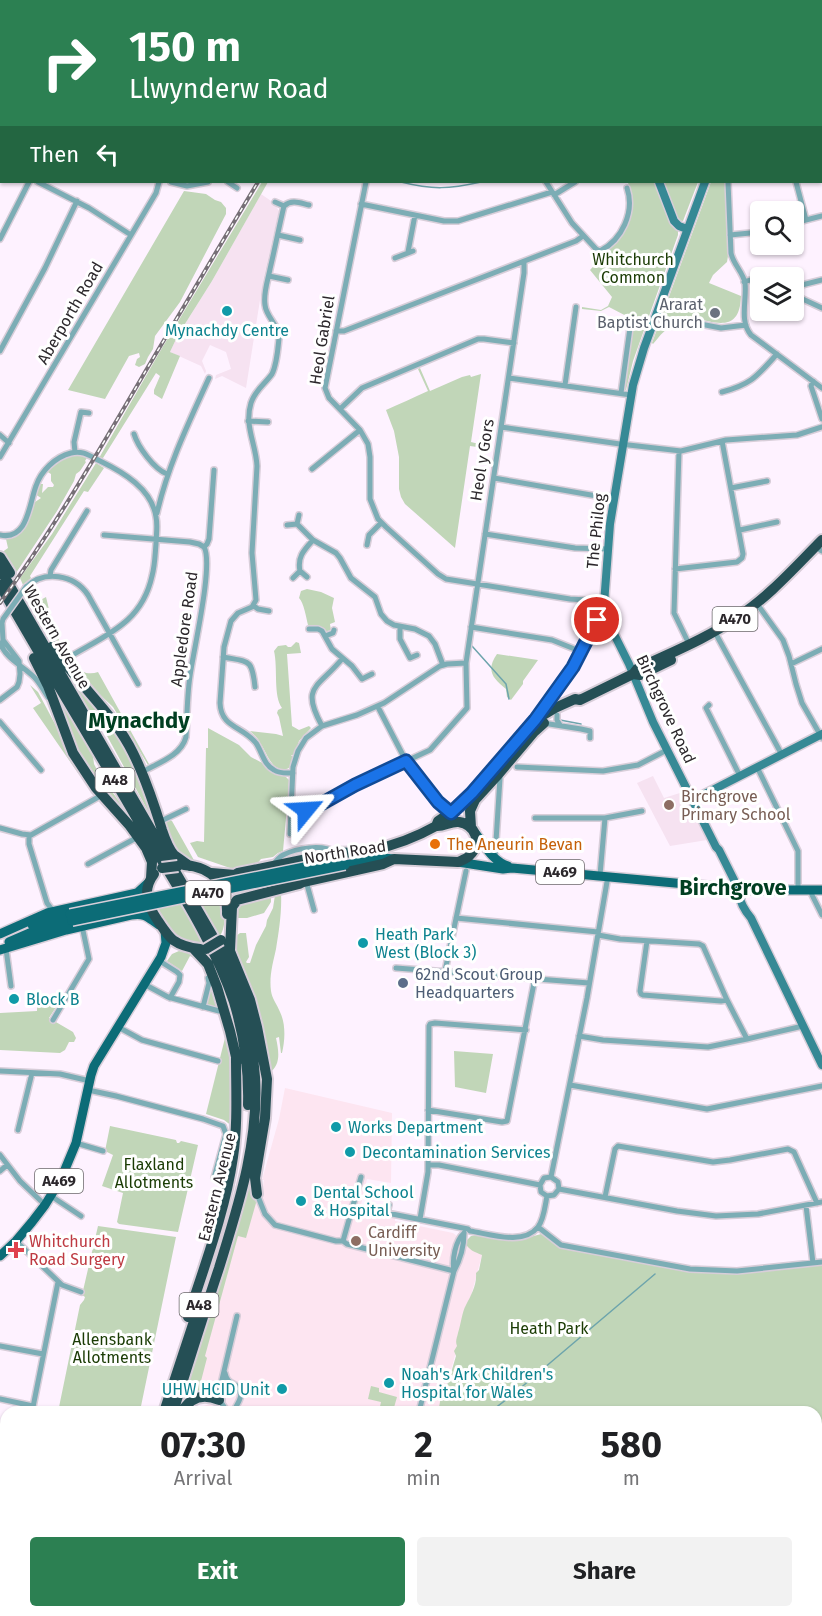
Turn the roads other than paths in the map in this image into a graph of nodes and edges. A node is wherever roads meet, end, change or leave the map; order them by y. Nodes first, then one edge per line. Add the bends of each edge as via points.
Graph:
1 (28, 183) edge
2 (40, 183) edge
3 (159, 183) edge
4 (175, 183) edge
5 (203, 183) edge
6 (229, 183) edge
7 (366, 183) edge
8 (547, 183) edge
9 (573, 183) edge
10 (659, 183) edge
11 (705, 183) edge
12 (728, 183) edge
13 (796, 183) edge
14 (627, 188) dead end
15 (237, 189) dead end
16 (553, 194) junction
17 (77, 201) junction
18 (275, 202) dead end
19 (361, 204) junction
20 (309, 205) dead end
21 (284, 206) junction
22 (415, 215) junction
23 (822, 216) edge
24 (806, 220) joint
25 (687, 229) junction
26 (750, 233) edge
27 (131, 235) junction
28 (278, 235) junction
29 (584, 236) junction
30 (730, 236) junction
31 (0, 239) edge
32 (300, 240) dead end
33 (395, 258) dead end
34 (524, 262) junction
35 (268, 276) junction
36 (288, 280) dead end
37 (750, 280) edge
38 (822, 280) edge
39 (744, 282) junction
40 (804, 284) edge
41 (804, 300) edge
42 (576, 307) dead end
43 (822, 308) edge
44 (694, 323) dead end
45 (746, 326) junction
46 (630, 328) dead end
47 (336, 331) junction
48 (514, 343) junction
49 (0, 351) edge
50 (777, 354) junction
51 (209, 378) dead end
52 (509, 378) junction
53 (813, 381) junction
54 (565, 385) junction
55 (822, 387) edge
56 (722, 392) dead end
57 (621, 393) junction
58 (631, 395) junction
59 (340, 409) junction
60 (89, 413) dead end
61 (822, 419) edge
62 (249, 421) junction
63 (268, 422) dead end
64 (501, 427) junction
65 (822, 428) edge
66 (360, 430) junction
67 (134, 434) dead end
68 (0, 435) edge
69 (722, 441) junction
70 (9, 443) junction
71 (623, 445) junction
72 (679, 451) junction
73 (75, 452) junction
74 (0, 457) edge
75 (312, 469) dead end
76 (214, 470) dead end
77 (167, 474) junction
78 (494, 478) junction
79 (767, 481) dead end
80 (731, 488) junction
81 (614, 499) junction
82 (87, 511) dead end
83 (299, 515) dead end
84 (156, 516) junction
85 (777, 522) dead end
86 (381, 523) junction
87 (297, 524) junction
88 (287, 525) dead end
89 (740, 530) junction
90 (485, 534) junction
91 (0, 535) edge
92 (104, 535) dead end
93 (156, 539) junction
94 (313, 540) junction
95 (367, 545) dead end
96 (204, 547) junction
97 (822, 547) edge
98 (607, 549) junction
99 (0, 557) edge
100 (0, 568) edge
101 (675, 569) junction
102 (300, 571) junction
103 (50, 576) junction
104 (307, 577) dead end
105 (293, 578) dead end
106 (477, 584) junction
107 (0, 585) edge
108 (0, 597) edge
109 (604, 601) junction
110 (254, 606) junction
111 (760, 608) junction
112 (269, 610) dead end
113 (606, 615) junction
114 (1, 625) edge
115 (400, 627) junction
116 (471, 627) junction
117 (309, 629) dead end
118 (334, 630) dead end
119 (109, 633) junction
120 (325, 636) junction
121 (717, 636) junction
122 (0, 643) edge
123 (689, 644) junction
124 (822, 649) edge
125 (582, 652) junction
126 (57, 653) junction
127 (417, 655) dead end
128 (71, 656) junction
129 (223, 657) junction
130 (342, 658) junction
131 (466, 663) junction
132 (791, 664) junction
133 (443, 665) junction
134 (20, 667) junction
135 (70, 670) junction
136 (372, 674) dead end
137 (633, 674) junction
138 (20, 679) junction
139 (36, 679) junction
140 (138, 684) dead end
141 (255, 687) dead end
142 (0, 700) edge
143 (580, 700) junction
144 (709, 705) dead end
145 (378, 706) junction
146 (58, 715) junction
147 (559, 720) junction
148 (0, 722) edge
149 (539, 724) junction
150 (322, 726) junction
151 (821, 736) edge
152 (590, 738) dead end
153 (667, 750) junction
154 (782, 755) junction
155 (406, 761) junction
156 (517, 767) dead end
157 (757, 768) junction
158 (41, 770) dead end
159 (142, 772) junction
160 (293, 773) junction
161 (740, 776) junction
162 (500, 778) dead end
163 (494, 788) junction
164 (102, 795) junction
165 (693, 800) junction
166 (438, 802) junction
167 (186, 809) dead end
168 (290, 810) junction
169 (642, 811) dead end
170 (451, 813) junction
171 (535, 818) dead end
172 (605, 818) junction
173 (437, 824) junction
174 (161, 827) junction
175 (0, 828) edge
176 (473, 830) junction
177 (290, 834) dead end
178 (29, 835) junction
179 (138, 837) junction
180 (495, 842) junction
181 (484, 846) junction
182 (394, 858) junction
183 (341, 859) junction
184 (495, 859) junction
185 (458, 862) junction
186 (88, 864) dead end
187 (190, 866) junction
188 (512, 868) junction
189 (466, 871) dead end
190 (211, 873) junction
191 (238, 873) junction
192 (604, 876) junction
193 (150, 880) junction
194 (305, 882) junction
195 (736, 889) junction
196 (798, 890) junction
197 (811, 890) junction
198 (822, 890) edge
199 (186, 902) joint
200 (228, 906) junction
201 (197, 907) joint
202 (51, 908) junction
203 (314, 909) dead end
204 (822, 915) edge
205 (456, 918) junction
206 (82, 926) junction
207 (163, 928) junction
208 (598, 933) junction
209 (18, 934) junction
210 (0, 936) edge
211 (224, 936) junction
212 (647, 941) junction
213 (189, 947) junction
214 (2, 948) edge
215 (230, 950) junction
216 (160, 959) junction
217 (396, 968) dead end
218 (445, 971) junction
219 (535, 978) junction
220 (208, 981) dead end
221 (589, 982) junction
222 (144, 984) junction
223 (10, 986) dead end
224 (170, 998) junction
225 (727, 1000) junction
226 (203, 1007) junction
227 (219, 1011) dead end
228 (53, 1020) dead end
229 (803, 1026) junction
230 (118, 1027) junction
231 (526, 1030) junction
232 (579, 1036) junction
233 (747, 1039) junction
234 (236, 1056) junction
235 (262, 1056) junction
236 (218, 1061) dead end
237 (822, 1065) edge
238 (0, 1071) edge
239 (32, 1073) junction
240 (570, 1085) junction
241 (89, 1086) junction
242 (822, 1086) edge
243 (428, 1110) junction
244 (18, 1130) dead end
245 (76, 1143) junction
246 (103, 1151) dead end
247 (0, 1155) edge
248 (7, 1165) junction
249 (428, 1165) junction
250 (0, 1172) edge
251 (360, 1177) dead end
252 (551, 1177) junction
253 (214, 1178) dead end
254 (540, 1185) junction
255 (559, 1189) junction
256 (51, 1196) junction
257 (547, 1196) junction
258 (605, 1197) junction
259 (236, 1199) junction
260 (258, 1199) joint
261 (820, 1202) edge
262 (45, 1205) junction
263 (388, 1205) dead end
264 (806, 1206) junction
265 (81, 1216) dead end
266 (420, 1219) junction
267 (538, 1227) junction
268 (467, 1232) junction
269 (16, 1241) junction
270 (343, 1241) junction
271 (0, 1256) edge
272 (822, 1262) edge
273 (813, 1263) junction
274 (454, 1271) junction
275 (58, 1281) junction
276 (81, 1292) dead end
277 (237, 1316) dead end
278 (0, 1346) edge
279 (43, 1354) junction
280 (224, 1368) junction
281 (230, 1384) junction
282 (220, 1388) junction
283 (0, 1399) edge
284 (237, 1405) edge
285 (22, 1406) edge
286 (33, 1406) edge
287 (160, 1406) edge
288 (166, 1406) edge
289 (175, 1406) edge
290 (186, 1406) edge
291 (223, 1406) edge
292 (420, 1406) edge

1 - 31 street
2 - 17 street
3 - 27 street, Aberporth Road
4 - 5 street
6 - 15 street
7 - 19 street, Heol Gabriel
8 - 16 street
9 - 16 street
10 - 25 street via 674,221
11 - 25 street, The Philog
12 - 30 street
13 - 24 street
14 - 29 street via 629,207 619,236 600,251
16 - 22 street via 458,221
16 - 29 street
17 - 27 street
17 - 49 street
18 - 21 street
19 - 22 street
19 - 47 street, Heol Gabriel
20 - 21 street via 294,201
21 - 28 street
22 - 33 street via 410,251
23 - 24 street
25 - 58 street, The Philog via 638,364
26 - 30 street
27 - 70 street, Aberporth Road
28 - 32 street
28 - 35 street
29 - 34 street
30 - 39 street via 732,257
34 - 47 street
34 - 48 street, Heol y Gors
35 - 36 street
35 - 62 street via 264,303 279,335 275,366 254,396
37 - 39 street
38 - 40 street
39 - 45 street
41 - 43 street
42 - 54 street
44 - 45 street via 721,328
45 - 50 street via 751,335
46 - 57 street
47 - 59 street, Heol Gabriel via 325,388
48 - 52 street, Heol y Gors
48 - 59 street via 478,339 362,388
50 - 53 street
50 - 56 street via 748,383
51 - 77 street
52 - 54 street
52 - 64 street, Heol y Gors
53 - 55 street
53 - 61 street via 811,386
54 - 57 street
57 - 58 street
58 - 71 street, The Philog
59 - 66 street, Heol Gabriel
60 - 73 street via 81,412
62 - 63 street
62 - 110 street via 257,466 252,553
64 - 71 street
64 - 78 street, Heol y Gors
65 - 69 street via 797,435
66 - 75 street
66 - 86 street, Heol Gabriel via 370,450 370,500
67 - 77 street via 156,468
68 - 70 street
69 - 72 street
69 - 80 street
70 - 74 street, Aberporth Road
71 - 72 street
71 - 81 street, The Philog
72 - 101 street
73 - 84 street via 88,454 131,479 147,496
73 - 91 street via 56,459 43,473 20,529 9,536
76 - 96 street, Appledore Road via 209,539
77 - 84 street
78 - 81 street
78 - 90 street, Heol y Gors
79 - 80 street
80 - 89 street
81 - 98 street, The Philog
82 - 103 street
83 - 87 street
84 - 93 street
85 - 89 street
86 - 95 street via 369,535
86 - 106 street, Heol Gabriel via 442,577
87 - 88 street
87 - 94 street
89 - 101 street via 744,551 740,560
90 - 98 street
90 - 106 street, Heol y Gors
92 - 93 street
93 - 96 street
93 - 119 street via 146,594 132,616
94 - 102 street via 300,557
94 - 115 street via 336,553 351,578 375,597 387,621
96 - 159 street, Appledore Road via 204,591 185,741 177,752
97 - 111 highway, A470
97 - 123 highway, A470 via 746,612
98 - 109 street, The Philog
99 - 126 highway
100 - 201 highway, Western Avenue / A48
101 - 123 street via 674,613
102 - 104 street
102 - 105 street
103 - 114 street, bridge via 26,587
103 - 119 street via 68,579 84,589
106 - 109 street, Heol Gabriel
106 - 116 street, Heol y Gors
107 - 199 highway, Western Avenue / A48
108 - 146 highway via 41,671
109 - 113 street, The Philog
110 - 112 street
110 - 129 street via 231,621
111 - 121 highway, A470
111 - 132 street via 783,640
113 - 125 street via 595,622
113 - 137 street, Birchgrove Road
114 - 134 street via 5,645 18,658
115 - 127 street via 407,660
115 - 133 street via 429,636
116 - 125 street via 548,639
116 - 131 street, Heol y Gors
117 - 120 street via 320,630
118 - 120 street
119 - 128 street
119 - 140 street
120 - 130 street
121 - 137 highway, A470 via 643,674
121 - 154 street
122 - 134 street via 6,655
123 - 137 highway, A470
124 - 132 street
125 - 149 street
126 - 128 street
126 - 135 highway
128 - 135 street
129 - 141 street via 251,665
129 - 160 street via 222,714 228,723 251,737 271,768
130 - 136 street via 360,681
130 - 150 street via 313,692 312,706
131 - 133 street
131 - 155 street, Heol y Gors via 465,711 432,748
132 - 151 street via 802,703
133 - 145 street
134 - 138 street
134 - 139 street
135 - 159 highway via 114,721
137 - 143 highway, A470
137 - 153 street, Birchgrove Road
138 - 139 street
138 - 142 street
139 - 146 street
143 - 147 highway, A470
143 - 149 highway, A470 via 555,708
144 - 161 street via 706,708
145 - 150 street
145 - 155 street
146 - 164 highway via 73,753
147 - 149 highway, A470
147 - 152 street via 590,731
148 - 158 street
149 - 163 highway, A470
149 - 170 highway, A470
150 - 160 street via 300,747
151 - 154 street
153 - 156 street via 635,766 603,771
153 - 165 street, Birchgrove Road
154 - 157 street
155 - 166 street
155 - 168 street, Heol y Gors via 309,810
157 - 161 street
157 - 196 street via 798,851
159 - 174 highway
160 - 168 street
161 - 165 street
162 - 163 street
163 - 176 highway, A470 via 472,806
163 - 180 street
164 - 178 street
164 - 179 highway
165 - 195 street, Birchgrove Road
166 - 170 street
166 - 173 street
167 - 174 street
168 - 177 street
169 - 172 street
170 - 173 highway, A470
171 - 172 street
172 - 192 street
173 - 176 highway, North Road / A470 via 441,827 456,822
173 - 183 highway, North Road / A470 via 397,843 348,851
174 - 187 highway via 173,854
174 - 191 highway via 177,852 190,861
175 - 178 street
176 - 181 main road, A469
176 - 185 highway, A470 via 473,852
178 - 202 street
179 - 186 street
179 - 193 highway via 151,858
180 - 181 street
180 - 184 street
181 - 184 main road, A469
182 - 183 main road, North Road / A470
182 - 185 highway, North Road / A470
182 - 194 highway via 384,864
183 - 191 highway, North Road
183 - 209 main road, North Road / A470, bridge
184 - 188 main road, A469
185 - 188 main road, A469
187 - 190 highway
187 - 193 highway, bridge via 162,868
188 - 192 main road, A469
189 - 205 street
190 - 191 highway
190 - 200 highway via 222,886
192 - 195 main road, A469
192 - 208 street
193 - 202 main road via 137,893
193 - 207 highway via 147,901
194 - 200 highway via 239,894
194 - 203 street
194 - 215 highway via 235,901
195 - 196 main road, A469
195 - 229 street, Birchgrove Road via 745,900
196 - 197 main road, A469
197 - 198 main road, A469
197 - 204 street
199 - 259 highway, Eastern Avenue / A48 via 225,978 244,1043 248,1120
200 - 211 highway
201 - 259 highway, Eastern Avenue / A48 via 235,983 253,1057 254,1126 249,1162
202 - 210 main road
205 - 208 street
205 - 218 street
206 - 207 main road via 139,914 147,915
206 - 214 main road
206 - 228 street via 89,959
207 - 213 highway via 175,941
207 - 216 main road, A469 via 166,943
208 - 212 street
208 - 221 street
209 - 210 main road, North Road / A470
209 - 214 main road, North Road / A470
211 - 213 highway, bridge via 206,949
211 - 215 highway
212 - 225 street via 703,946
212 - 225 street via 641,994
213 - 216 main road via 171,949
213 - 234 highway via 210,968
214 - 223 street
215 - 235 highway via 250,1000
216 - 222 main road, A469
216 - 224 street via 180,975
217 - 218 street
218 - 219 street
219 - 221 street
219 - 231 street
220 - 226 street
221 - 232 street
222 - 224 street
222 - 230 main road, A469
224 - 226 street
225 - 233 street
226 - 227 street
229 - 233 street
229 - 237 street, Birchgrove Road
230 - 236 street via 142,1040
230 - 241 main road, A469 via 94,1066
231 - 243 street via 507,1120
231 - 243 street via 430,1024
232 - 233 street via 708,1047
232 - 240 street
234 - 259 highway via 242,1126
234 - 287 highway via 236,1132 227,1190
235 - 259 highway via 257,1148
235 - 260 highway via 267,1093 255,1178
238 - 239 street
239 - 241 street via 60,1074
239 - 244 street
240 - 242 street via 707,1109
240 - 252 street
241 - 245 main road, A469
241 - 253 street via 223,1126 226,1134
243 - 249 street
245 - 246 street
245 - 256 main road, A469
247 - 248 street
248 - 250 street
248 - 262 street
249 - 254 street
249 - 266 street
251 - 270 street
252 - 254 street via 544,1178
252 - 255 street via 558,1182
254 - 257 street
255 - 257 street
255 - 258 street
256 - 262 main road, A469
256 - 265 street
257 - 267 street
258 - 261 street via 618,1146 713,1162 788,1149 794,1152
258 - 264 street via 716,1216
259 - 288 highway, Eastern Avenue / A48
259 - 289 highway, Eastern Avenue / A48
260 - 270 street via 275,1225
261 - 264 street
262 - 269 main road, A469
263 - 266 street via 387,1213
264 - 273 street
266 - 268 street
267 - 268 street via 519,1238
267 - 273 street via 568,1246 690,1269 737,1271
268 - 274 street via 459,1237
269 - 271 main road, A469
269 - 275 street
270 - 274 street
272 - 273 street
274 - 292 street
275 - 276 street
275 - 279 street
277 - 280 street
278 - 279 street
279 - 286 street
280 - 281 street
280 - 282 street
281 - 282 street
281 - 284 street via 240,1391
282 - 291 street
283 - 285 street
290 - 291 highway via 206,1396

